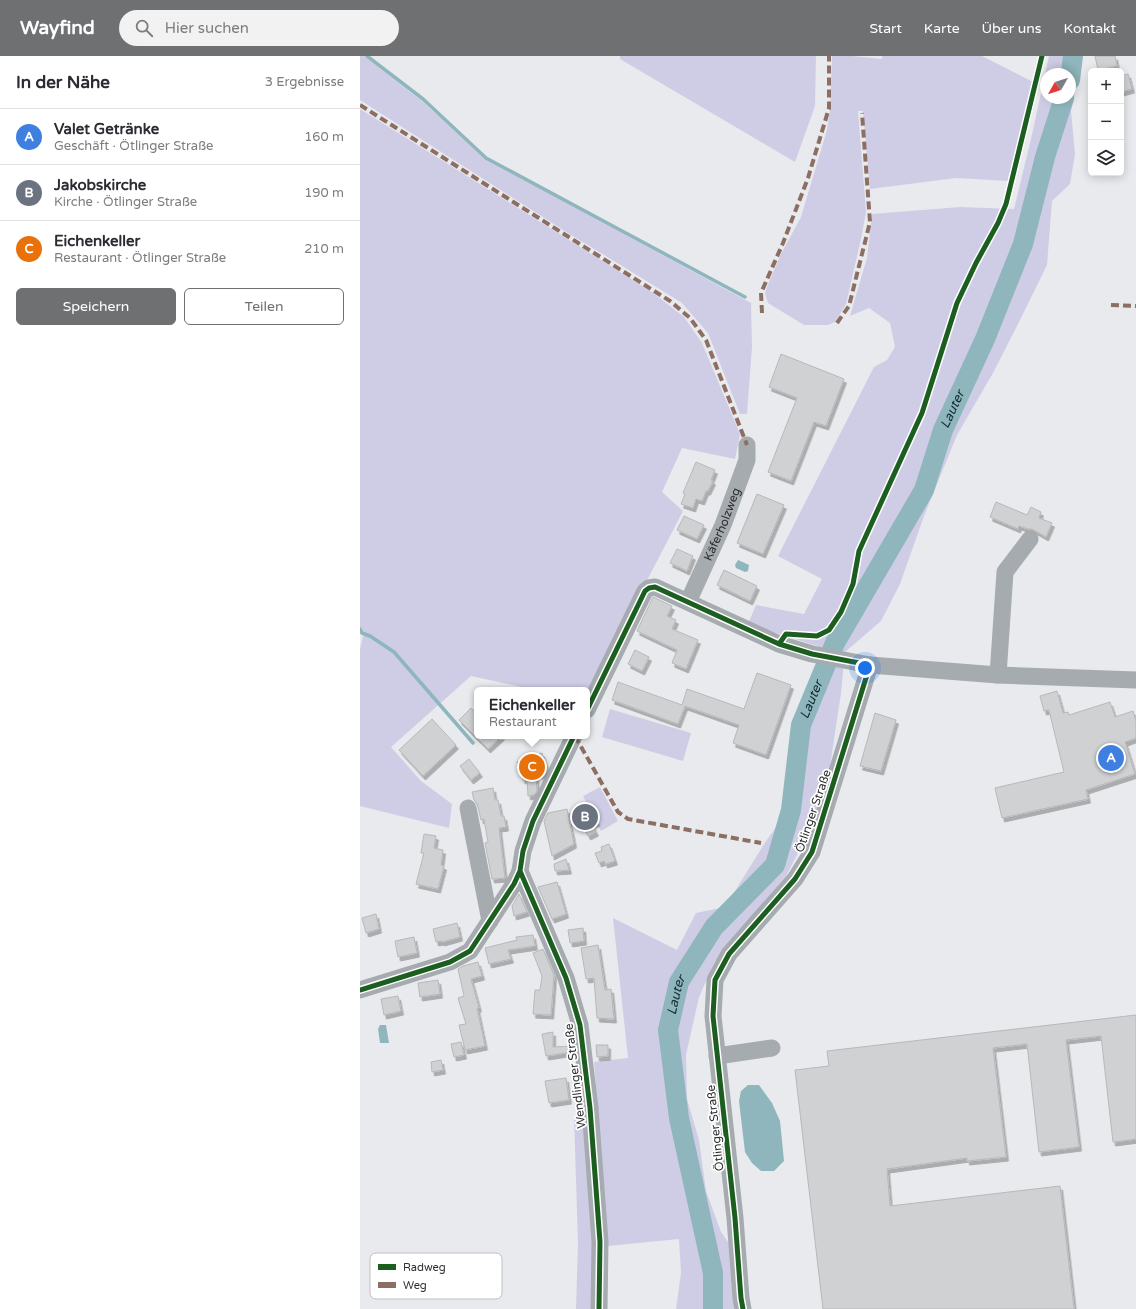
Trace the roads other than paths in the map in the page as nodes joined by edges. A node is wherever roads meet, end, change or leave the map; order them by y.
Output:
1 (747, 445) dead end
2 (1030, 539) dead end
3 (688, 602) junction
4 (870, 665) junction
5 (998, 675) junction
6 (1136, 680) edge
7 (590, 704) edge
8 (573, 739) edge
9 (468, 808) dead end
10 (520, 871) junction
11 (490, 921) junction
12 (360, 990) edge
13 (772, 1048) dead end
14 (717, 1056) junction
15 (599, 1309) edge
16 (743, 1309) edge

1 - 3 street, Käferholzweg
2 - 5 street
3 - 4 street
3 - 7 street
4 - 5 street
4 - 14 street, Ötlinger Straße
5 - 6 street
8 - 10 street
9 - 11 street
10 - 11 street
10 - 15 street, Wendlinger Straße
11 - 12 street
13 - 14 street
14 - 16 street, Ötlinger Straße

